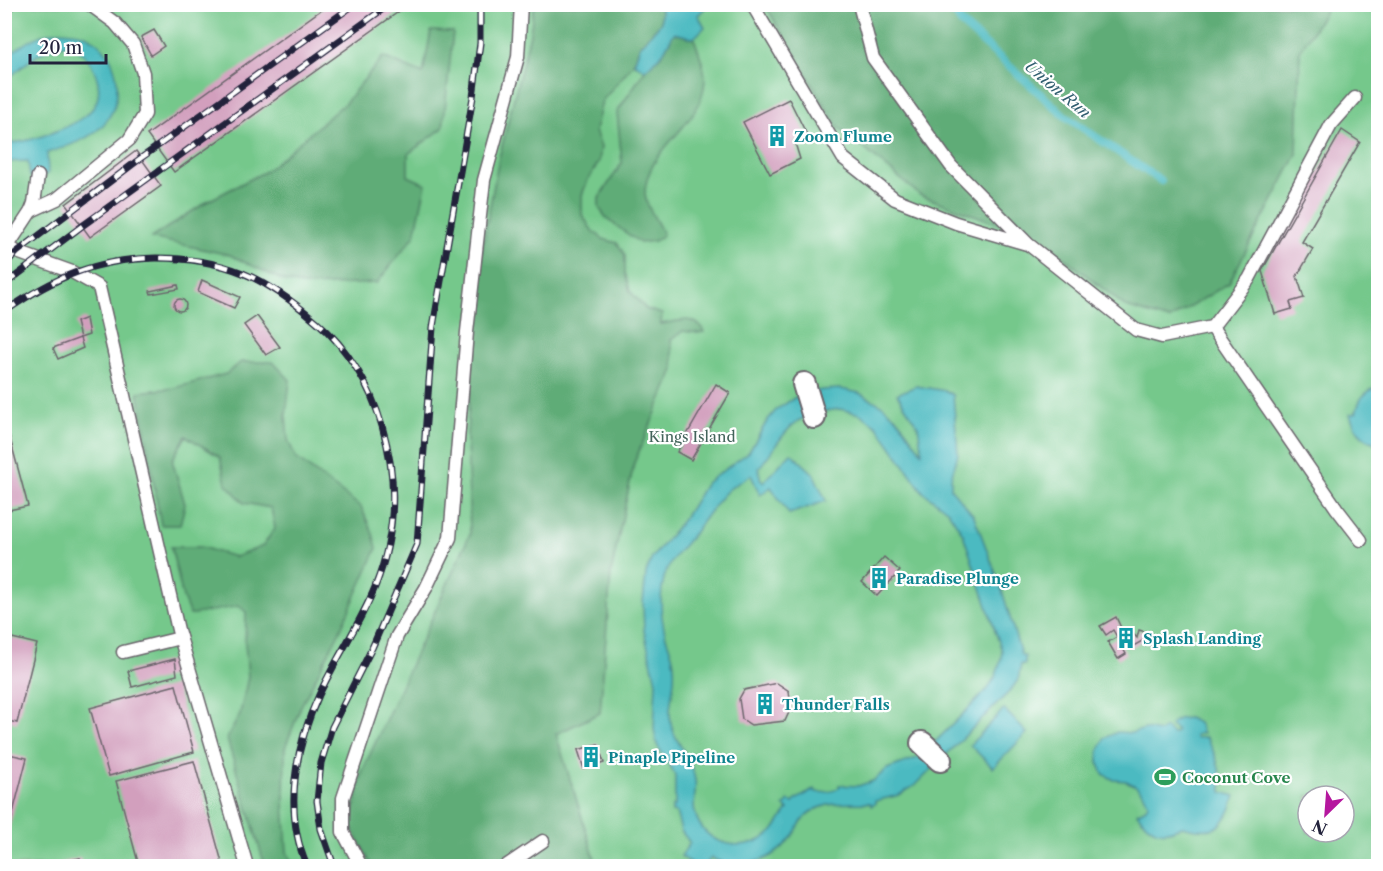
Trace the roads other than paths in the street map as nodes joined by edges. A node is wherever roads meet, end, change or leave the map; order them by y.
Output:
1 (89, 4) edge
2 (521, 4) edge
3 (752, 4) edge
4 (859, 4) edge
5 (1355, 98) dead end
6 (38, 176) dead end
7 (31, 211) junction
8 (1028, 244) junction
9 (6, 248) edge
10 (1212, 327) junction
11 (804, 384) dead end
12 (814, 417) dead end
13 (1361, 540) dead end
14 (180, 638) junction
15 (123, 652) dead end
16 (922, 743) dead end
17 (940, 760) dead end
18 (543, 841) dead end
19 (247, 867) edge
20 (361, 867) edge
21 (506, 867) edge

1 - 7 lane
2 - 20 lane
3 - 8 lane
4 - 8 lane
5 - 10 lane
6 - 7 lane
7 - 9 lane
8 - 10 lane
9 - 14 lane
10 - 13 lane
11 - 12 street
14 - 15 lane
14 - 19 lane
16 - 17 street
18 - 21 lane

